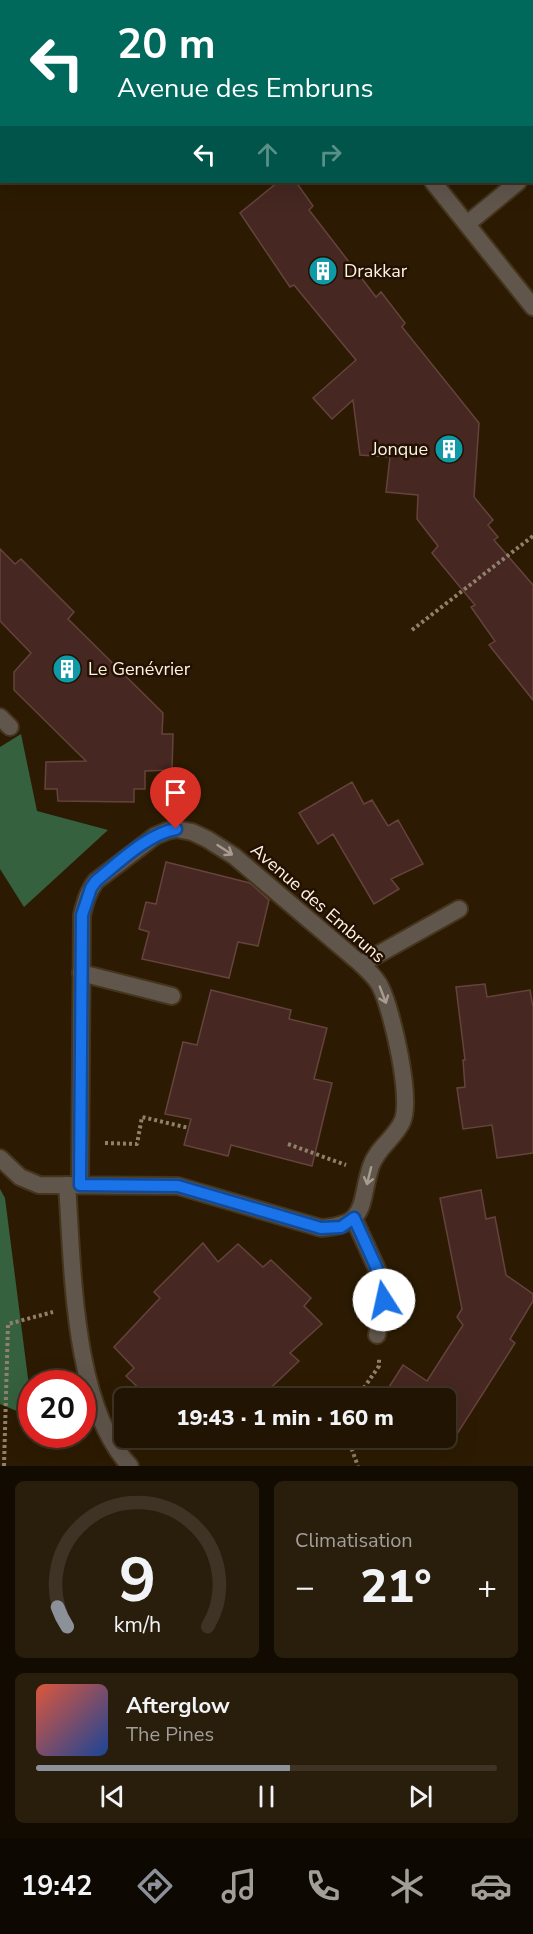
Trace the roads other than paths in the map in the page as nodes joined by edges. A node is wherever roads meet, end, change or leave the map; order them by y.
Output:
1 (434, 183) edge
2 (517, 183) edge
3 (467, 224) junction
4 (533, 307) edge
5 (459, 909) dead end
6 (361, 964) junction
7 (81, 973) junction
8 (172, 996) dead end
9 (0, 1158) edge
10 (74, 1185) junction
11 (354, 1218) junction
12 (377, 1335) road end
13 (130, 1466) edge

1 - 3 street
2 - 3 street
3 - 4 street
5 - 6 street
7 -> 6 street, Avenue des Embruns
6 -> 11 street, Avenue des Embruns
7 - 8 street
7 - 10 street, Avenue des Embruns
9 - 10 street
10 - 11 street
10 - 13 street, Avenue des Embruns
11 - 12 street

